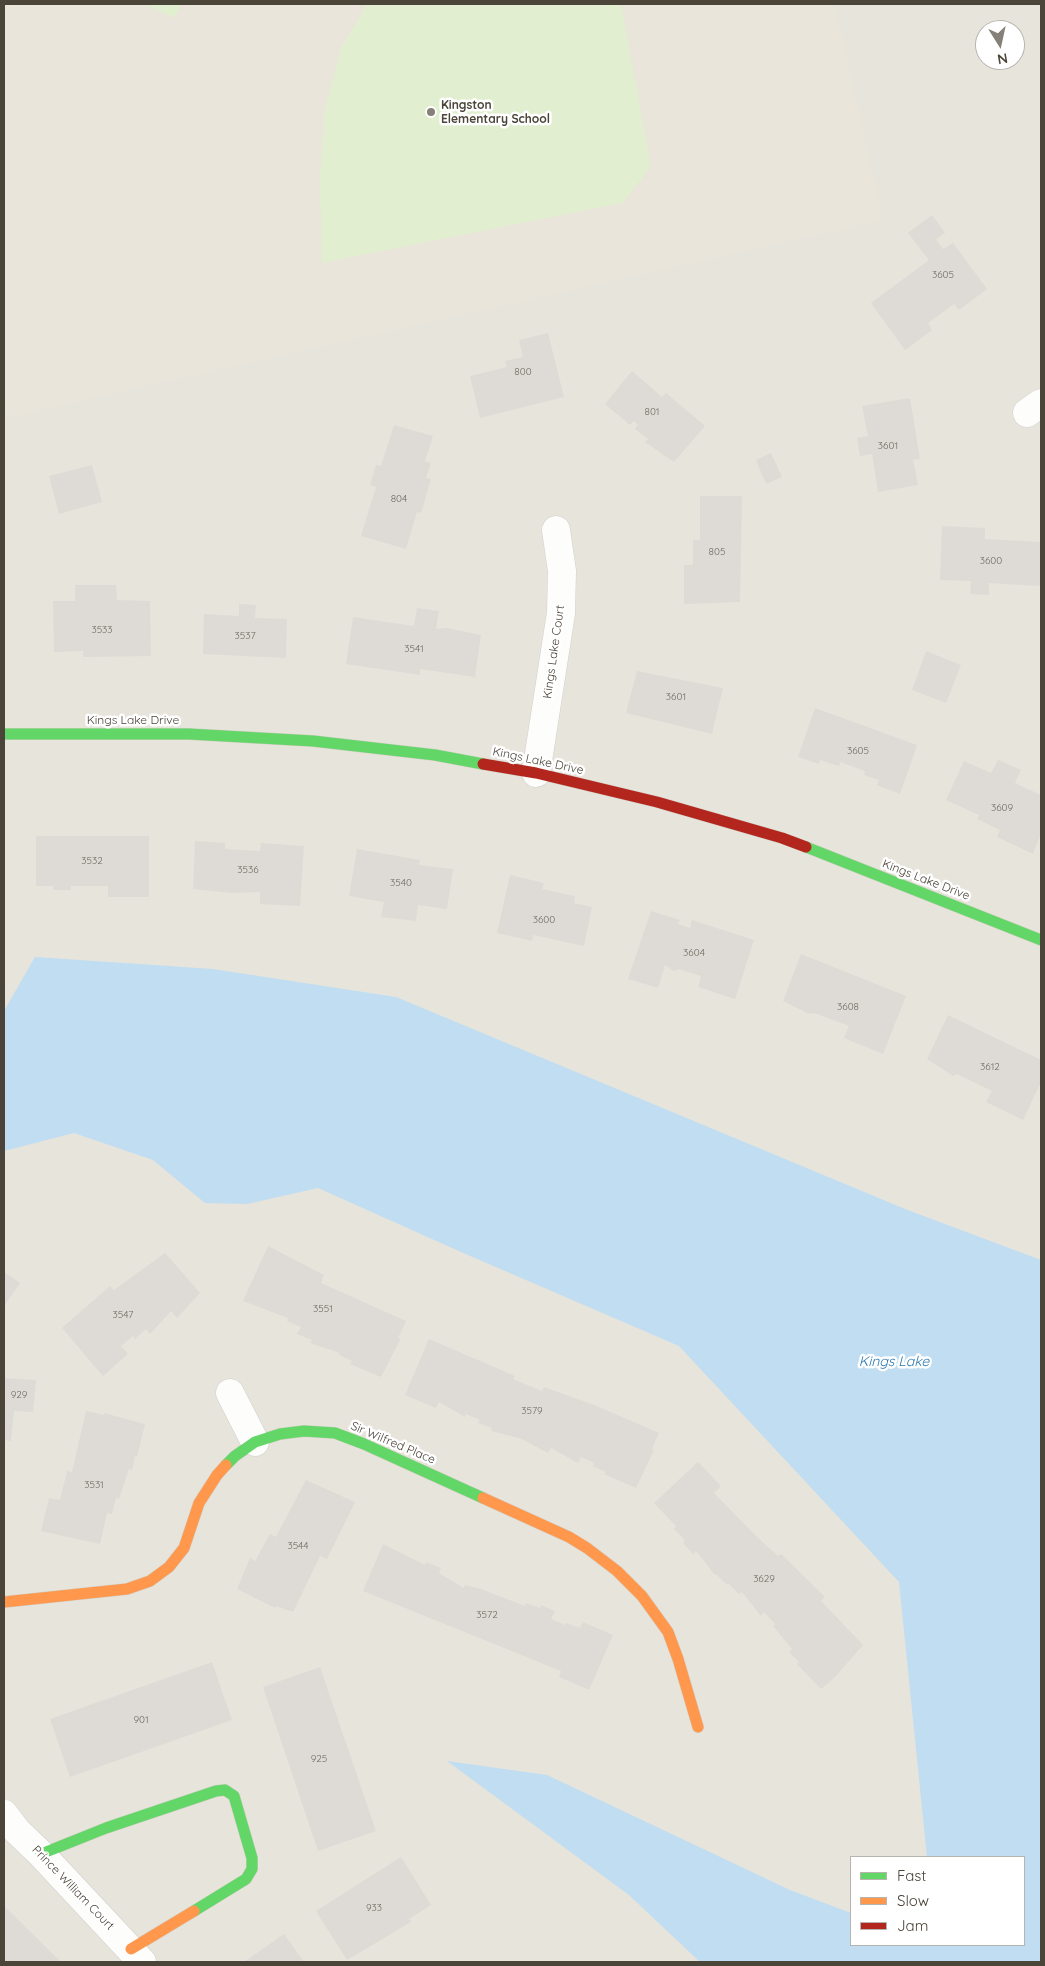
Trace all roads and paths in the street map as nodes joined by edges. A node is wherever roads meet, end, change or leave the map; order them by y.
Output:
1 (556, 530) dead end
2 (4, 734) edge
3 (536, 773) junction
4 (1041, 940) edge
5 (230, 1393) dead end
6 (255, 1442) junction
7 (4, 1602) edge
8 (698, 1727) dead end
9 (4, 1814) edge
10 (42, 1854) junction
11 (136, 1956) edge

1 - 3 street, Kings Lake Court
2 - 3 street, Kings Lake Drive
3 - 4 street, Kings Lake Drive
5 - 6 street
6 - 7 street, Sir Wilfred Place
6 - 8 street, Sir Wilfred Place
9 - 10 street, Prince William Court
10 - 11 street, Prince William Court
10 - 11 street

